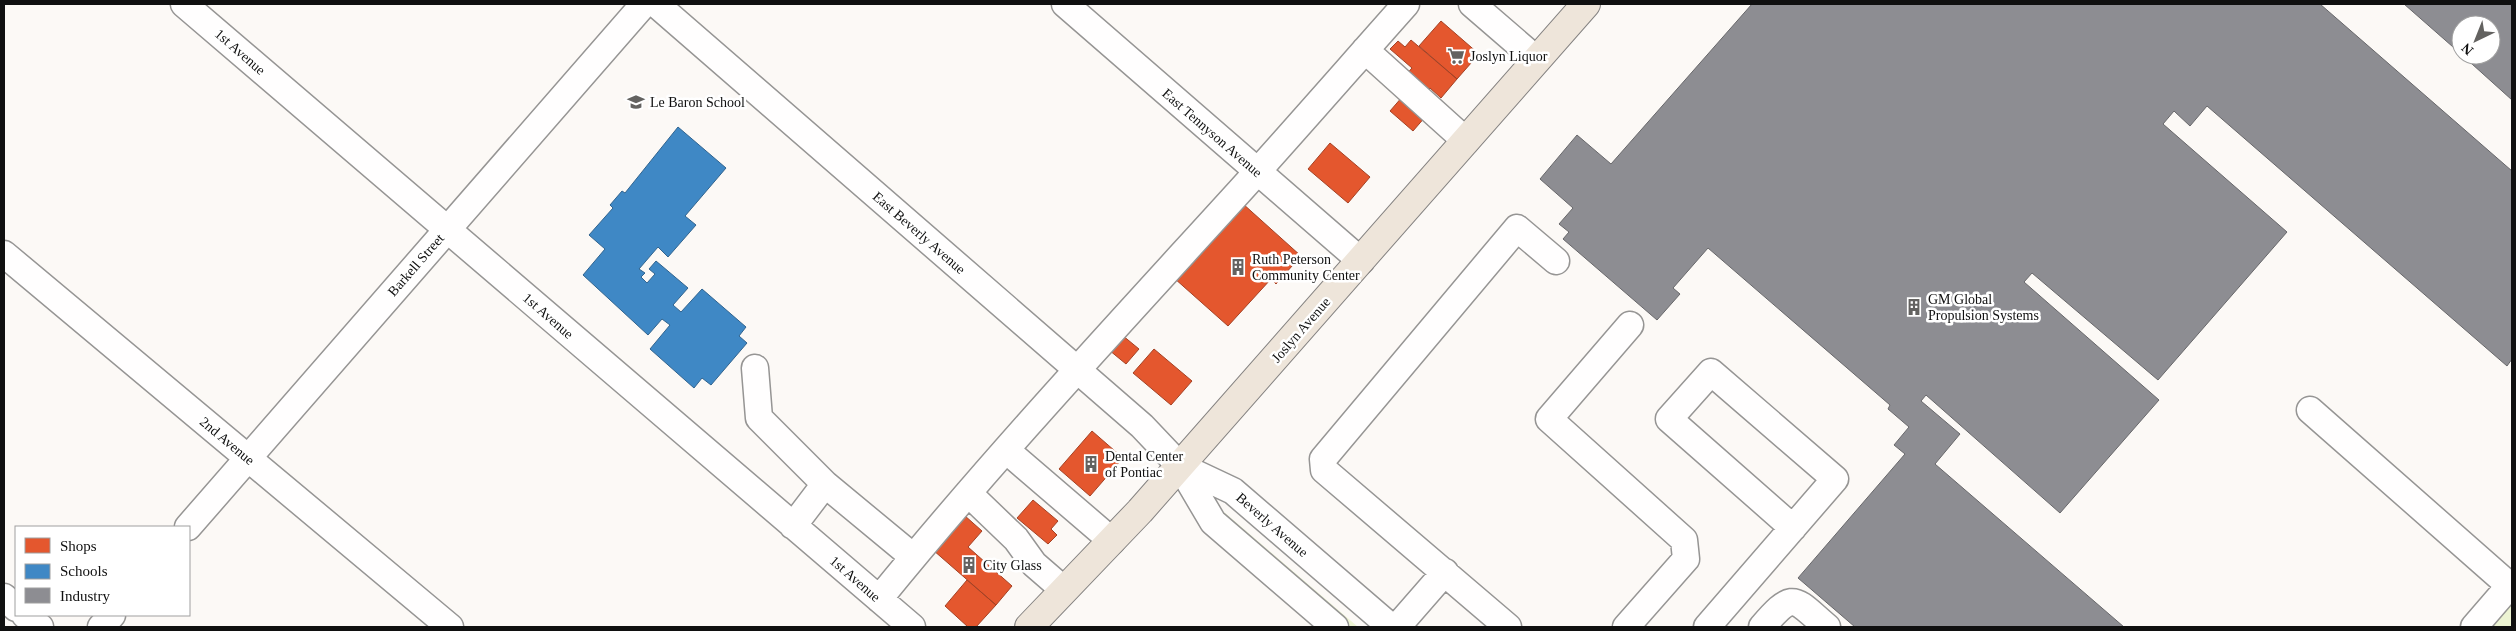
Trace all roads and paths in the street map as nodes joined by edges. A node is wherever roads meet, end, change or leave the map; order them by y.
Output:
1 (184, 4) edge
2 (644, 4) edge
3 (656, 4) edge
4 (1064, 4) edge
5 (1406, 4) edge
6 (1472, 4) edge
7 (1586, 4) edge
8 (1365, 50) junction
9 (1537, 60) junction
10 (1466, 141) junction
11 (1258, 172) junction
12 (448, 230) junction
13 (4, 254) edge
14 (1360, 261) junction
15 (1556, 261) dead end
16 (1630, 325) dead end
17 (755, 368) dead end
18 (1077, 370) junction
19 (2310, 410) dead end
20 (1006, 450) junction
21 (248, 458) junction
22 (1180, 466) junction
23 (826, 484) junction
24 (968, 493) junction
25 (189, 526) edge
26 (793, 526) junction
27 (1793, 528) junction
28 (1112, 540) junction
29 (906, 552) dead end
30 (1445, 572) junction
31 (2511, 584) edge
32 (1064, 590) junction
33 (4, 597) edge
34 (879, 600) junction
35 (15, 607) edge
36 (26, 616) edge
37 (111, 616) edge
38 (40, 627) edge
39 (101, 627) edge
40 (450, 627) edge
41 (912, 627) edge
42 (1029, 627) edge
43 (1334, 627) edge
44 (1391, 627) edge
45 (1397, 627) edge
46 (1508, 627) edge
47 (1626, 627) edge
48 (1707, 627) edge
49 (1762, 627) edge
50 (1827, 627) edge
51 (2474, 627) edge

1 - 12 street, 1st Avenue
2 - 12 street, Barkell Street
3 - 18 street, East Beverly Avenue
4 - 11 street, East Tennyson Avenue
5 - 8 street
6 - 9 street
7 - 9 main road, Joslyn Avenue
8 - 10 street
8 - 11 street
9 - 10 main road, Joslyn Avenue
10 - 14 main road, Joslyn Avenue
11 - 14 street, East Tennyson Avenue
11 - 18 street
12 - 21 street, Barkell Street
12 - 26 street, 1st Avenue
13 - 21 street, 2nd Avenue
14 - 22 main road, Joslyn Avenue
15 - 30 street
16 - 47 street
17 - 23 street
18 - 20 street
18 - 22 street, East Beverly Avenue
19 - 31 street
20 - 24 street
20 - 28 street
21 - 25 street, Barkell Street
21 - 40 street, 2nd Avenue
22 - 28 main road, Joslyn Avenue
22 - 43 street
22 - 44 street, Beverly Avenue
23 - 26 street
23 - 29 street
24 - 32 street
24 - 34 street
26 - 34 street, 1st Avenue
27 - 27 street
27 - 48 street
28 - 32 main road, Joslyn Avenue
30 - 45 street
30 - 46 street
31 - 51 street
32 - 42 main road, Joslyn Avenue
33 - 35 street
34 - 41 street, 1st Avenue
36 - 38 street
37 - 39 street
49 - 50 street

